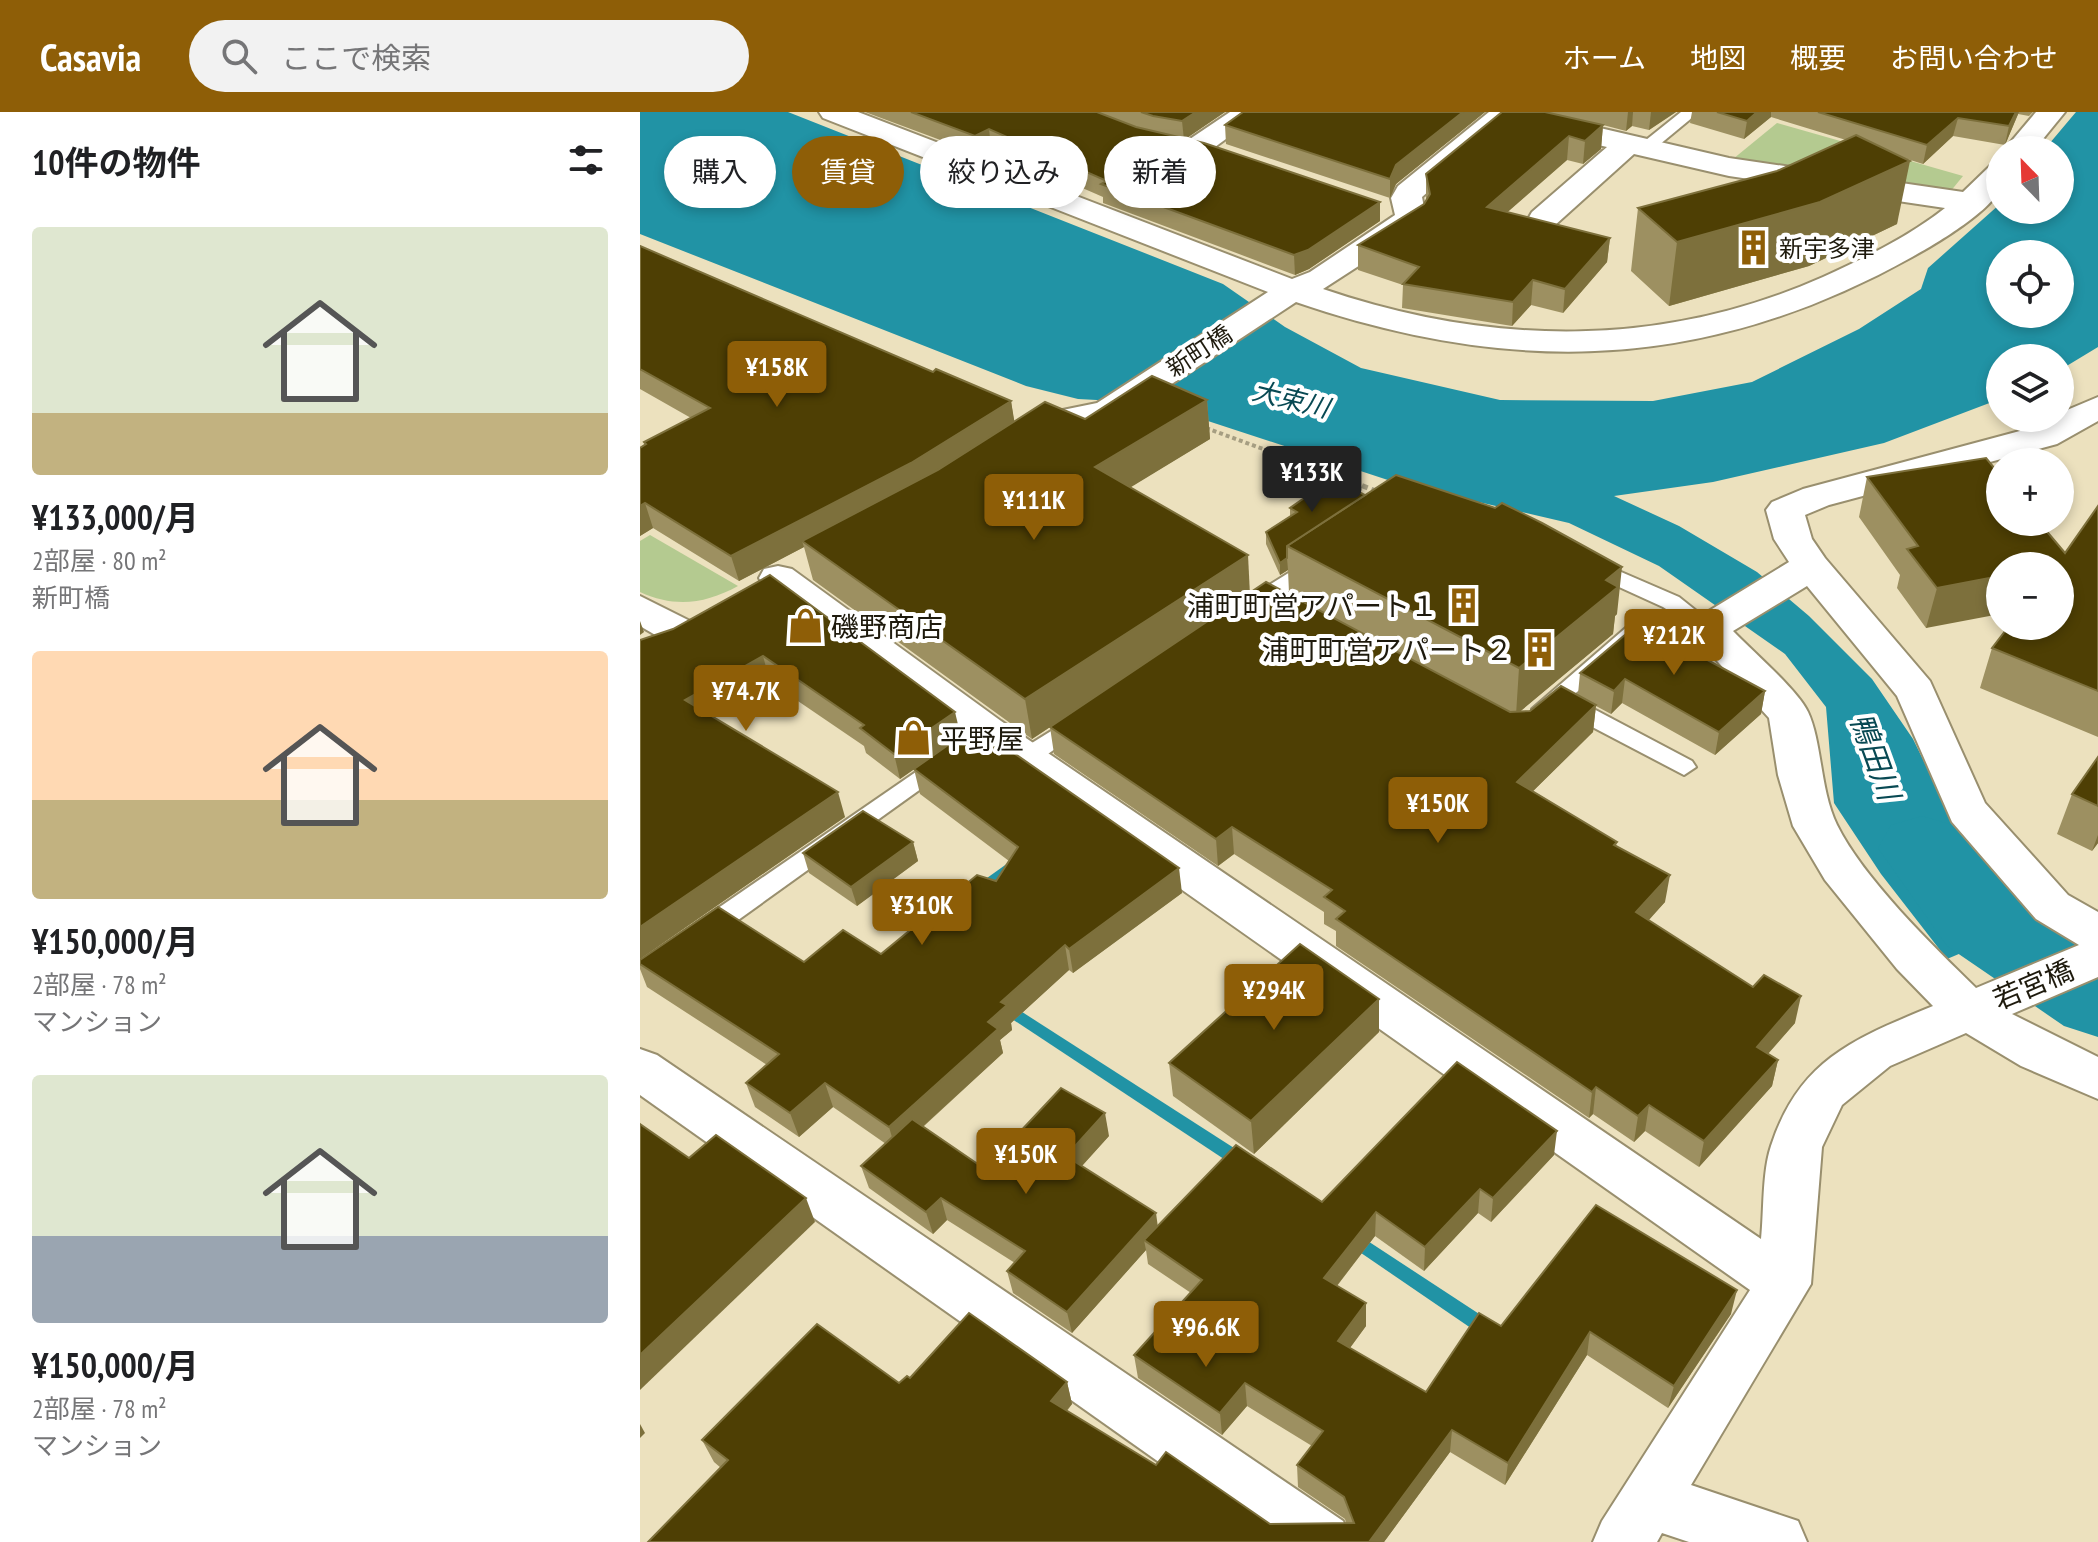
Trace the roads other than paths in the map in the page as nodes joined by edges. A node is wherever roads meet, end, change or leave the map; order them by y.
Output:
1 (833, 112) edge
2 (1249, 112) edge
3 (1691, 112) edge
4 (2051, 112) edge
5 (1505, 113) edge
6 (2031, 136) edge
7 (1637, 146) junction
8 (1237, 160) edge
9 (1986, 189) edge
10 (1974, 203) junction
11 (1371, 205) edge
12 (1411, 218) junction
13 (1543, 219) edge
14 (1291, 291) junction
15 (2098, 407) edge
16 (997, 456) edge
17 (1329, 553) edge
18 (1571, 559) edge
19 (1811, 566) junction
20 (778, 579) edge
21 (1266, 596) junction
22 (640, 609) edge
23 (1294, 611) edge
24 (1229, 621) edge
25 (1644, 624) edge
26 (1708, 629) junction
27 (640, 654) edge
28 (1556, 698) junction
29 (1090, 715) edge
30 (1527, 722) edge
31 (986, 731) junction
32 (1027, 757) junction
33 (1684, 767) dead end
34 (2098, 934) edge
35 (678, 949) edge
36 (2098, 957) edge
37 (1969, 1012) junction
38 (640, 1069) edge
39 (2098, 1079) edge
40 (1784, 1284) junction
41 (1637, 1522) edge
42 (1322, 1542) edge
43 (1777, 1542) edge

1 - 14 street
2 - 8 street
3 - 7 lane
4 - 6 street
5 - 7 street
5 - 12 street
7 - 10 street
7 - 13 street
9 - 10 street
10 - 14 street
11 - 12 street
12 - 14 street, 新町橋
14 - 16 street, 新町橋
15 - 19 street
17 - 21 lane
18 - 26 lane
19 - 26 street
19 - 34 street
20 - 31 street
21 - 23 lane
21 - 24 lane
22 - 27 street
25 - 28 lane
26 - 37 street
28 - 30 lane
28 - 33 lane
29 - 32 lane
31 - 32 street
31 - 35 lane
32 - 40 street
36 - 37 street, 若宮橋
37 - 39 street
37 - 40 street, 若宮橋
38 - 42 street
40 - 41 street
41 - 43 street

